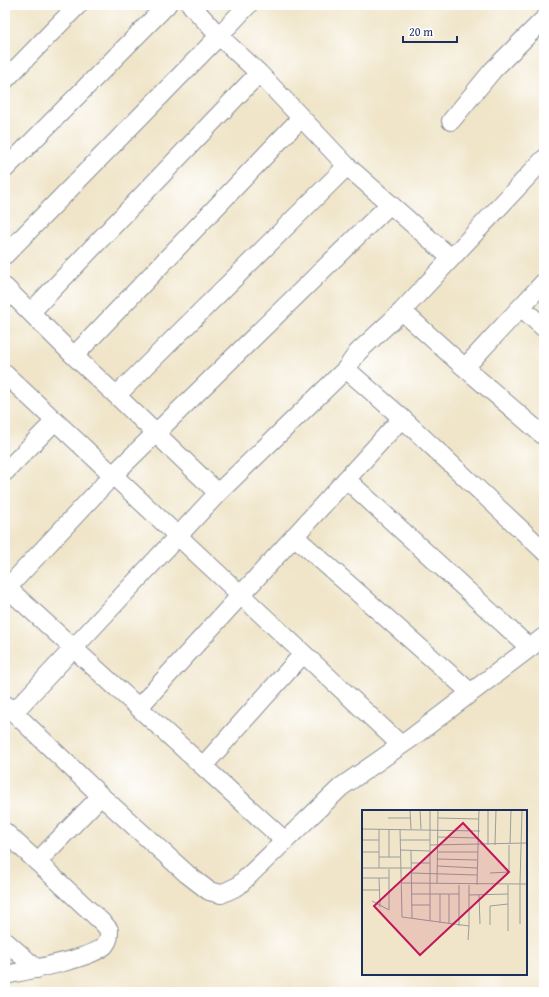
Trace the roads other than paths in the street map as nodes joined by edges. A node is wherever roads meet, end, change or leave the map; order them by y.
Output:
1 (78, 5) edge
2 (167, 5) edge
3 (191, 5) edge
4 (248, 5) edge
5 (544, 19) edge
6 (220, 36) junction
7 (260, 73) junction
8 (5, 80) edge
9 (301, 118) junction
10 (451, 121) dead end
11 (544, 159) edge
12 (347, 166) junction
13 (5, 170) edge
14 (389, 205) junction
15 (5, 255) edge
16 (451, 258) junction
17 (544, 282) edge
18 (5, 287) edge
19 (521, 307) junction
20 (402, 311) junction
21 (31, 312) junction
22 (544, 328) edge
23 (74, 356) junction
24 (464, 367) junction
25 (346, 368) junction
26 (5, 374) edge
27 (117, 395) junction
28 (402, 418) junction
29 (55, 421) junction
30 (156, 433) junction
31 (544, 436) edge
32 (5, 472) edge
33 (112, 475) junction
34 (346, 479) junction
35 (218, 493) junction
36 (178, 536) junction
37 (294, 536) junction
38 (544, 551) edge
39 (6, 587) edge
40 (241, 595) junction
41 (537, 642) edge
42 (74, 648) junction
43 (303, 654) junction
44 (470, 692) junction
45 (139, 707) junction
46 (9, 708) edge
47 (401, 745) junction
48 (203, 766) junction
49 (101, 796) junction
50 (5, 832) edge
51 (285, 841) junction
52 (37, 862) junction
53 (5, 941) edge
54 (37, 969) junction
55 (5, 975) edge

1 - 8 street
2 - 13 street
3 - 6 street
4 - 6 street
5 - 10 street
6 - 7 street
6 - 15 street
7 - 9 street
7 - 21 street
9 - 12 street
9 - 23 street
11 - 16 street
12 - 14 street
12 - 27 street
14 - 16 street
14 - 30 street
16 - 20 street
17 - 19 street
18 - 21 street
19 - 22 street
19 - 24 street
20 - 24 street
20 - 25 street
21 - 23 street
23 - 27 street
24 - 31 street
25 - 28 street
25 - 35 street
26 - 29 street
27 - 30 street
28 - 34 street
28 - 38 street
29 - 32 street
29 - 33 street
30 - 33 street
30 - 35 street
33 - 36 street
33 - 39 street
34 - 37 street
34 - 41 street
35 - 36 street
36 - 40 street
36 - 42 street
37 - 40 street
37 - 44 street
39 - 42 street
40 - 43 street
40 - 45 street
41 - 44 street
42 - 45 street
42 - 46 street
43 - 47 street
43 - 48 street
44 - 47 street
45 - 48 street
46 - 49 street
47 - 51 street
48 - 51 street
49 - 51 street
49 - 52 street
50 - 52 street
52 - 54 street
53 - 54 street
54 - 55 street

